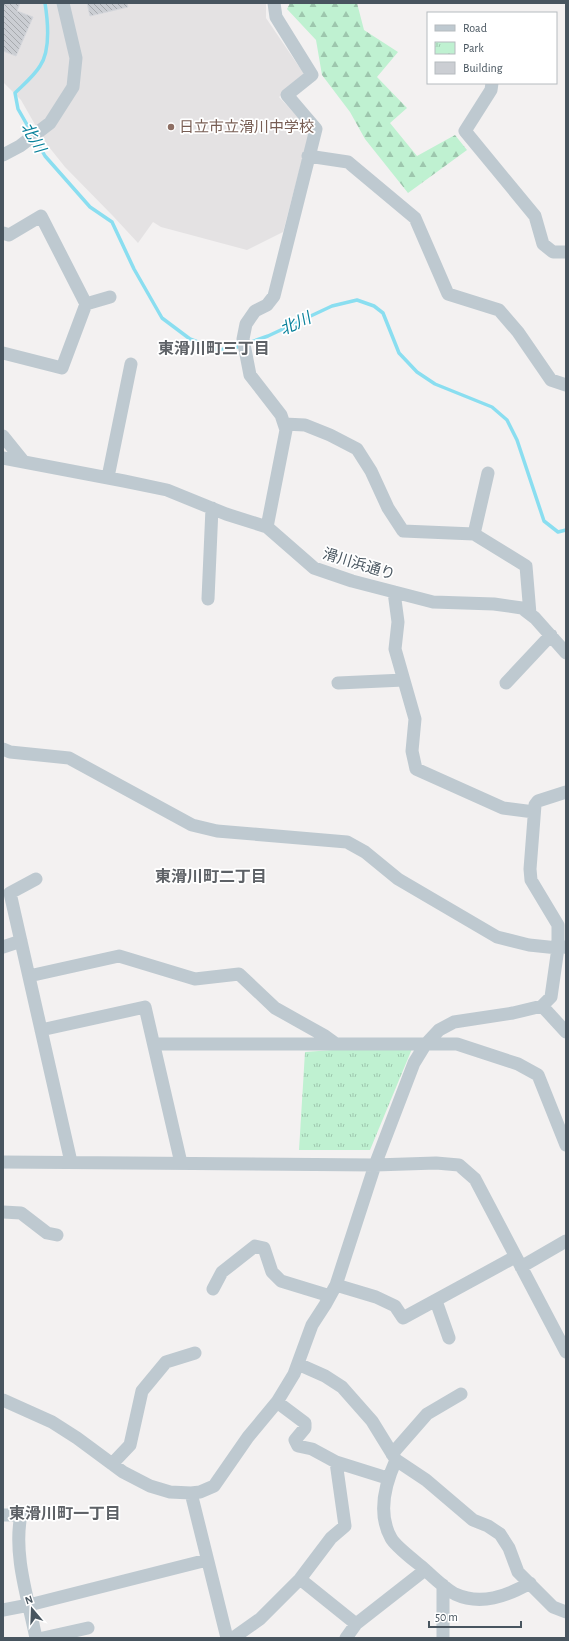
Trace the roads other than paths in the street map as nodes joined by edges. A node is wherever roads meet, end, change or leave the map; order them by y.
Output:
1 (63, 3) edge
2 (274, 3) edge
3 (492, 84) edge
4 (3, 155) edge
5 (308, 156) junction
6 (3, 233) edge
7 (566, 252) edge
8 (110, 297) dead end
9 (86, 304) junction
10 (3, 353) edge
11 (130, 364) dead end
12 (566, 385) edge
13 (284, 424) junction
14 (3, 436) edge
15 (3, 458) edge
16 (24, 462) junction
17 (488, 473) dead end
18 (108, 478) junction
19 (212, 508) junction
20 (267, 527) junction
21 (474, 534) junction
22 (394, 592) junction
23 (208, 598) dead end
24 (530, 614) junction
25 (551, 635) junction
26 (566, 653) edge
27 (404, 680) junction
28 (506, 682) dead end
29 (338, 683) dead end
30 (3, 749) edge
31 (566, 792) edge
32 (534, 812) junction
33 (36, 879) dead end
34 (21, 941) junction
35 (3, 947) edge
36 (562, 947) edge
37 (29, 976) junction
38 (542, 1006) junction
39 (41, 1030) junction
40 (566, 1032) edge
41 (154, 1044) junction
42 (336, 1044) junction
43 (424, 1045) junction
44 (566, 1146) edge
45 (3, 1162) edge
46 (71, 1162) junction
47 (181, 1163) junction
48 (375, 1165) junction
49 (3, 1212) edge
50 (57, 1235) dead end
51 (566, 1241) edge
52 (518, 1262) junction
53 (213, 1289) dead end
54 (333, 1290) junction
55 (436, 1301) junction
56 (449, 1338) dead end
57 (566, 1352) edge
58 (195, 1353) dead end
59 (298, 1364) junction
60 (460, 1394) dead end
61 (3, 1400) edge
62 (277, 1402) junction
63 (394, 1457) junction
64 (336, 1462) junction
65 (112, 1464) junction
66 (387, 1478) junction
67 (191, 1493) junction
68 (3, 1514) edge
69 (207, 1560) junction
70 (425, 1570) junction
71 (300, 1579) junction
72 (530, 1583) junction
73 (443, 1585) junction
74 (29, 1605) junction
75 (3, 1610) edge
76 (566, 1612) edge
77 (356, 1624) junction
78 (88, 1628) dead end
79 (36, 1638) edge
80 (43, 1638) edge
81 (227, 1638) edge
82 (233, 1638) edge
83 (346, 1638) edge
84 (443, 1638) edge

1 - 4 street
2 - 5 street
3 - 7 street
5 - 12 street
5 - 13 street
6 - 9 street
8 - 9 street
9 - 10 street
11 - 18 street
13 - 20 street
13 - 21 street
14 - 16 street
15 - 16 street, 滑川浜通り
16 - 18 street, 滑川浜通り
17 - 21 street
18 - 19 street, 滑川浜通り
19 - 20 street, 滑川浜通り
19 - 23 street
20 - 22 street, 滑川浜通り
21 - 24 street
22 - 24 street, 滑川浜通り
22 - 27 street
24 - 25 street, 滑川浜通り
25 - 26 street, 滑川浜通り
25 - 28 street
27 - 29 street
27 - 32 street
30 - 36 street
31 - 32 street
32 - 36 street
33 - 34 street
34 - 35 street
34 - 37 street
36 - 38 street
37 - 39 street
37 - 42 street
38 - 40 street
38 - 43 street
39 - 41 street
39 - 46 street
41 - 42 street
41 - 47 street
42 - 43 street
43 - 44 street
43 - 48 street
45 - 46 street
46 - 47 street
47 - 48 street
48 - 52 street
48 - 54 street
49 - 50 street
51 - 52 street
52 - 55 street
52 - 57 street
53 - 54 street
54 - 55 street
54 - 59 street
55 - 56 street
58 - 65 street
59 - 62 street
59 - 63 street
60 - 63 street
61 - 65 street
62 - 64 street
62 - 67 street
63 - 66 street
63 - 72 street
64 - 66 street
64 - 71 street
65 - 67 street
66 - 70 street
67 - 69 street
68 - 74 street
69 - 74 street
69 - 81 street
70 - 73 street
70 - 77 street
71 - 77 street
71 - 82 street
72 - 73 street
72 - 76 street
73 - 84 street
74 - 75 street
74 - 79 street
77 - 83 street
78 - 80 street

